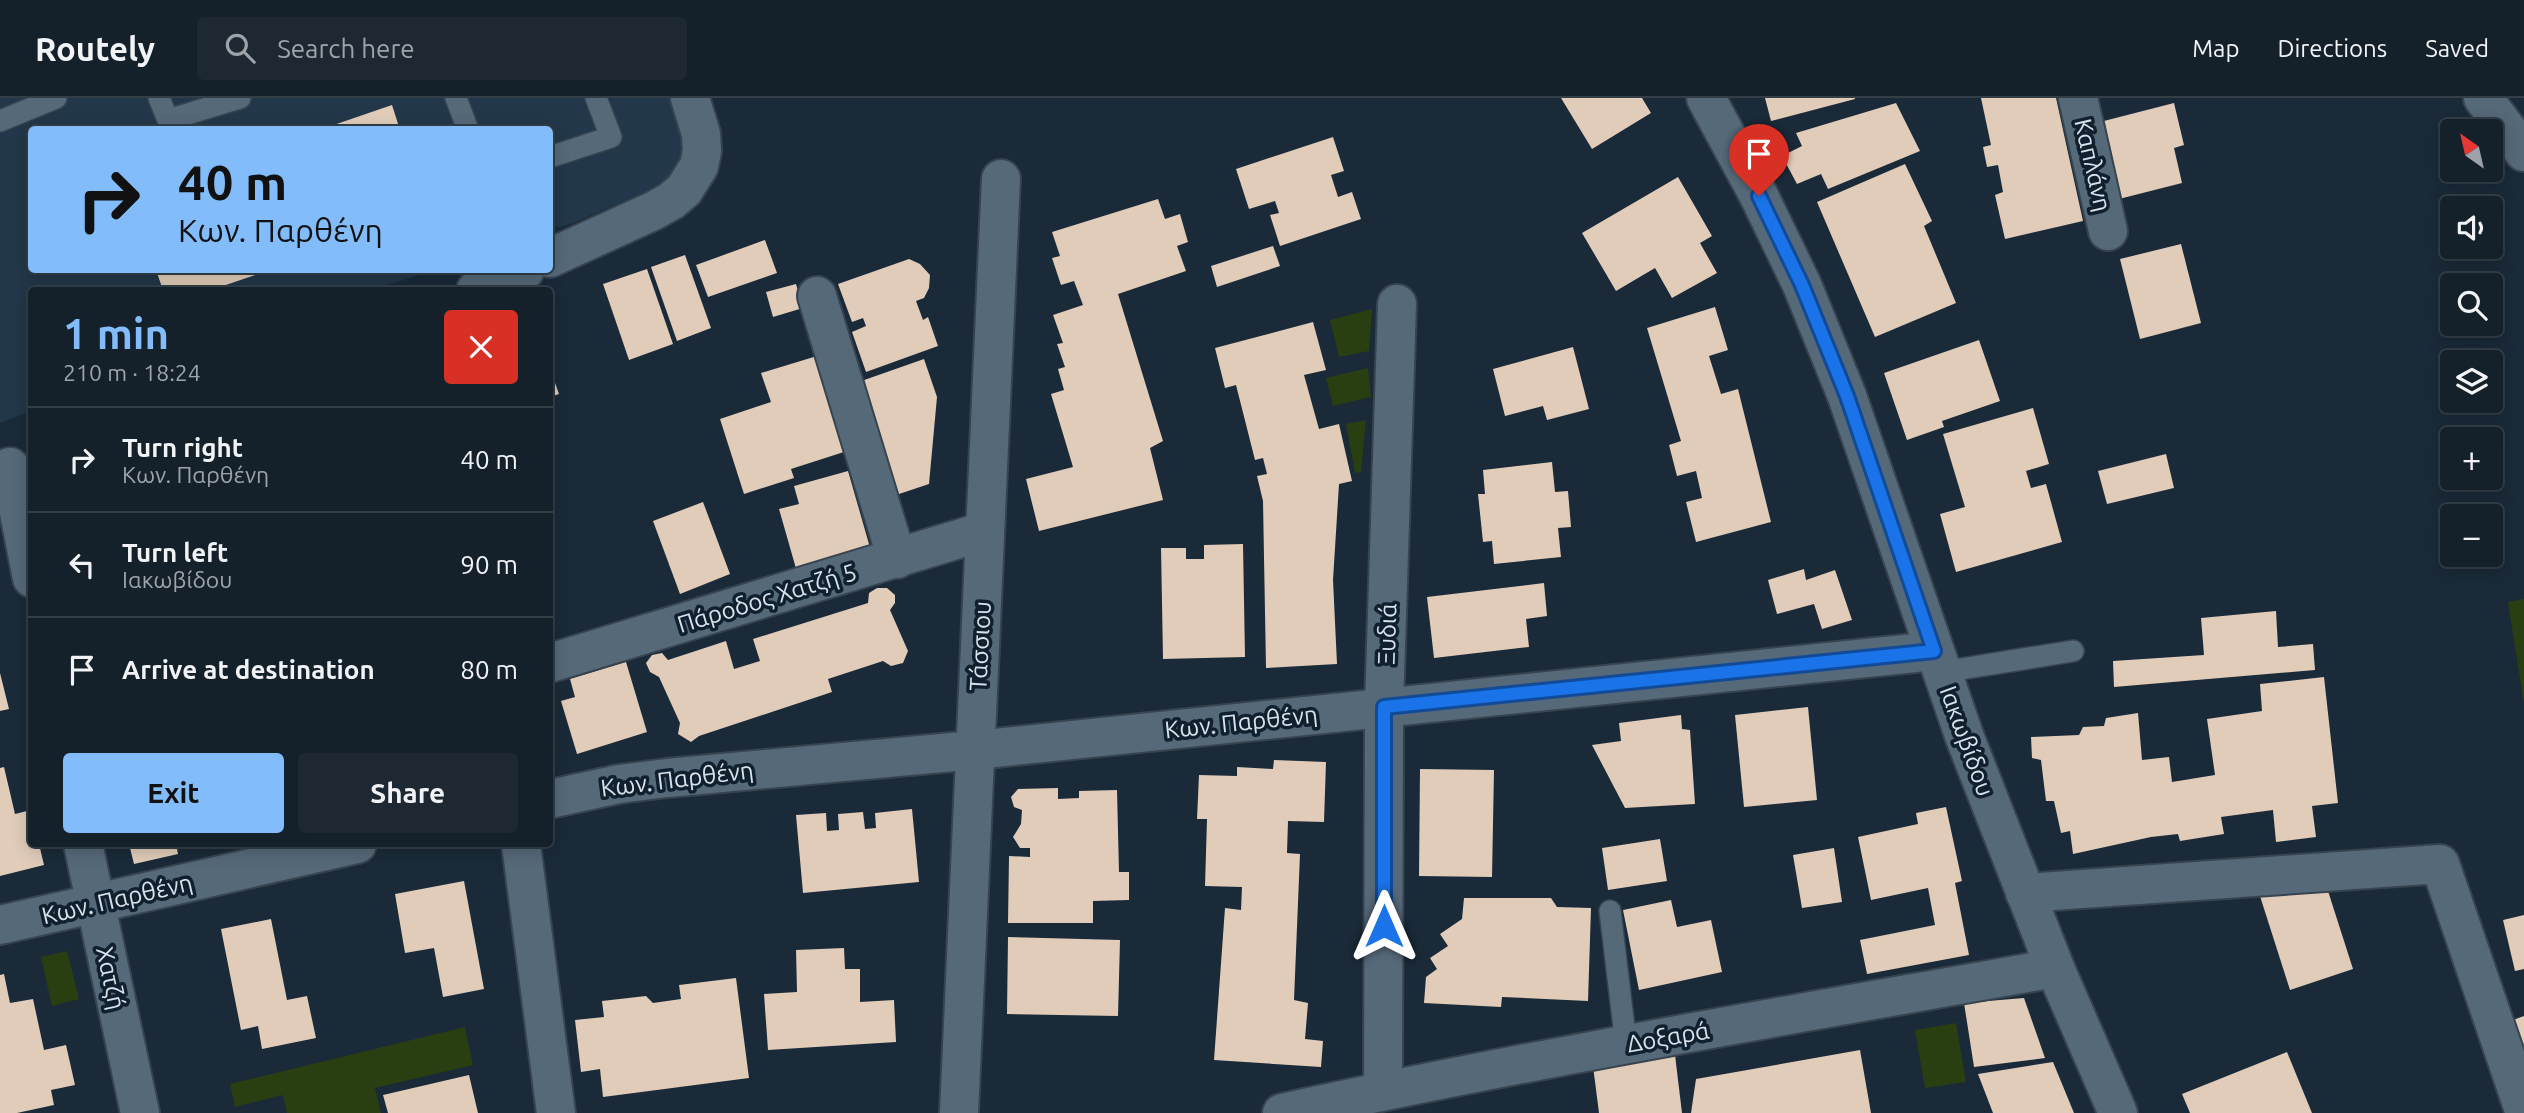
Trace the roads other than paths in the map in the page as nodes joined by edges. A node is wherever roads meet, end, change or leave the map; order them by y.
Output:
1 (57, 98) edge
2 (159, 98) edge
3 (240, 98) edge
4 (456, 98) edge
5 (597, 98) edge
6 (690, 98) edge
7 (1706, 98) edge
8 (2078, 98) edge
9 (2483, 98) edge
10 (0, 121) edge
11 (466, 126) edge
12 (2524, 152) edge
13 (553, 156) edge
14 (1001, 179) dead end
15 (2108, 231) dead end
16 (553, 256) edge
17 (514, 273) edge
18 (483, 287) edge
19 (817, 296) dead end
20 (1397, 304) dead end
21 (14, 466) edge
22 (985, 531) junction
23 (28, 553) edge
24 (897, 559) junction
25 (2073, 651) dead end
26 (553, 662) edge
27 (1938, 662) junction
28 (1384, 707) junction
29 (975, 750) junction
30 (553, 798) edge
31 (84, 847) edge
32 (344, 847) edge
33 (521, 847) edge
34 (2025, 893) junction
35 (95, 904) junction
36 (1610, 911) dead end
37 (0, 925) edge
38 (2055, 968) junction
39 (1626, 1044) junction
40 (1383, 1091) junction
41 (2524, 1110) edge
42 (140, 1113) edge
43 (556, 1113) edge
44 (959, 1113) edge
45 (1282, 1113) edge
46 (2118, 1113) edge

1 - 10 lane
2 - 3 lane
4 - 11 lane
5 - 13 lane
6 - 16 street
7 - 27 street, Ιακωβίδου
8 - 15 street, Καπλάνη
9 - 12 street
14 - 22 street, Τάσσιου
17 - 18 street
19 - 24 street
20 - 28 street, Ξυδιά
21 - 23 street
22 - 24 street, Πάροδος Χατζή 5
22 - 29 street, Τάσσιου
24 - 26 street, Πάροδος Χατζή 5
25 - 27 lane
27 - 28 street, Κων. Παρθένη
27 - 34 street, Ιακωβίδου
28 - 29 street, Κων. Παρθένη
28 - 40 street, Ξυδιά
29 - 30 street, Κων. Παρθένη
29 - 44 street, Τάσσιου
31 - 35 street, Χατζή
32 - 35 street, Κων. Παρθένη
33 - 43 street
34 - 38 street, Ιακωβίδου
34 - 41 street
35 - 37 street, Κων. Παρθένη
35 - 42 street, Χατζή
36 - 39 lane
38 - 39 street, Δοξαρά
38 - 46 street, Ιακωβίδου
39 - 40 street, Δοξαρά
40 - 45 street, Δοξαρά

